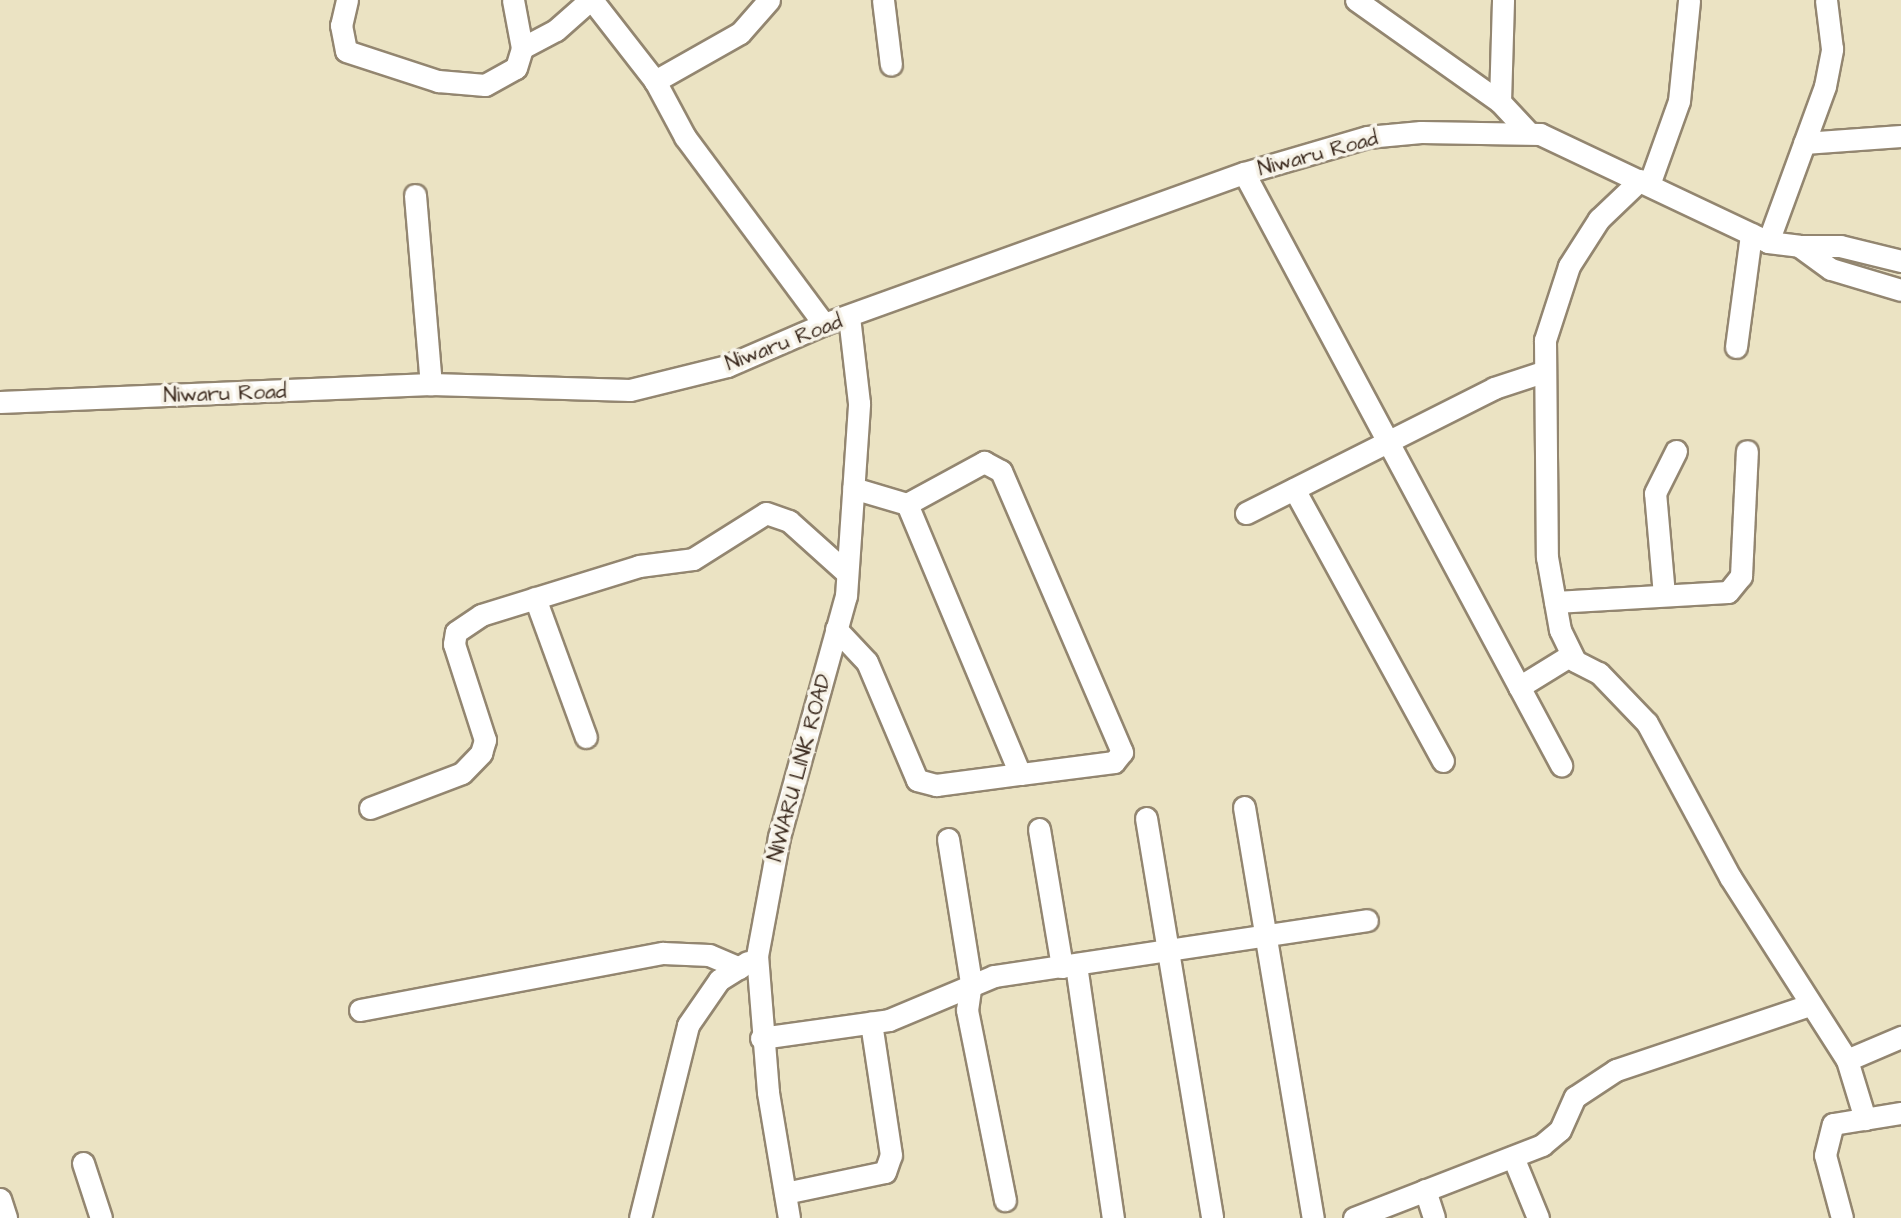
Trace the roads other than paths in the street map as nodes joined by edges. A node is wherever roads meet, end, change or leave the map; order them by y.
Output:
1 (347, 0) edge
2 (513, 0) edge
3 (591, 0) edge
4 (769, 0) edge
5 (1356, 0) edge
6 (1503, 0) edge
7 (1689, 0) edge
8 (1826, 0) edge
9 (890, 1) edge
10 (522, 48) junction
11 (891, 65) dead end
12 (655, 81) junction
13 (1500, 102) junction
14 (1533, 132) junction
15 (1901, 136) edge
16 (1804, 143) junction
17 (1244, 173) junction
18 (1645, 181) junction
19 (415, 195) dead end
20 (1759, 238) junction
21 (1799, 246) junction
22 (1901, 261) edge
23 (1901, 290) edge
24 (849, 317) junction
25 (824, 324) junction
26 (1736, 347) dead end
27 (1540, 373) junction
28 (431, 384) junction
29 (0, 402) edge
30 (1387, 442) junction
31 (1676, 451) dead end
32 (1747, 451) dead end
33 (853, 488) junction
34 (1294, 489) junction
35 (906, 503) junction
36 (1246, 513) dead end
37 (847, 573) junction
38 (1664, 595) junction
39 (535, 598) junction
40 (1555, 602) junction
41 (836, 629) junction
42 (1571, 655) junction
43 (1519, 687) junction
44 (586, 737) dead end
45 (1443, 761) dead end
46 (1561, 765) dead end
47 (1020, 774) junction
48 (1244, 807) dead end
49 (370, 808) dead end
50 (1146, 818) dead end
51 (1039, 829) dead end
52 (948, 839) dead end
53 (1367, 920) dead end
54 (1262, 936) junction
55 (1170, 949) junction
56 (757, 956) junction
57 (1069, 966) junction
58 (738, 968) junction
59 (971, 982) junction
60 (1809, 1004) junction
61 (360, 1010) dead end
62 (871, 1023) junction
63 (1901, 1037) edge
64 (761, 1038) junction
65 (1847, 1060) junction
66 (1901, 1113) edge
67 (1865, 1119) junction
68 (1513, 1157) junction
69 (83, 1163) dead end
70 (1425, 1190) junction
71 (785, 1193) junction
72 (0, 1199) edge
73 (1005, 1200) dead end
74 (6, 1218) edge
75 (101, 1218) edge
76 (640, 1218) edge
77 (789, 1218) edge
78 (1113, 1218) edge
79 (1212, 1218) edge
80 (1313, 1218) edge
81 (1354, 1218) edge
82 (1434, 1218) edge
83 (1538, 1218) edge
84 (1842, 1218) edge

1 - 10 street
2 - 10 street
3 - 10 street
3 - 12 street
4 - 12 street
5 - 13 street
6 - 13 street
7 - 18 street
8 - 16 street
9 - 11 street
12 - 25 street
13 - 14 street
14 - 17 street, Niwaru Road
14 - 18 street
15 - 16 street
16 - 20 street
17 - 24 street, Niwaru Road
17 - 30 street
18 - 20 street
18 - 27 street
19 - 28 street
20 - 21 street
20 - 26 street
21 - 22 street
21 - 23 street
24 - 25 street, Niwaru Road
24 - 33 street, NIWARU LINK ROAD
25 - 28 street, Niwaru Road
27 - 30 street
27 - 40 street
28 - 29 street, Niwaru Road
30 - 34 street
30 - 43 street
31 - 38 street
32 - 38 street
33 - 35 street
33 - 37 street, NIWARU LINK ROAD
34 - 36 street
34 - 45 street
35 - 47 street
35 - 47 street
37 - 39 street
37 - 41 street, NIWARU LINK ROAD
38 - 40 street
39 - 44 street
39 - 49 street
40 - 42 street
41 - 47 street
41 - 56 street, NIWARU LINK ROAD
42 - 43 street
42 - 60 street
43 - 46 street
48 - 54 street
50 - 55 street
51 - 57 street
52 - 59 street
53 - 54 street
54 - 55 street
54 - 80 street
55 - 57 street
55 - 79 street
56 - 58 street
56 - 64 street, NIWARU LINK ROAD
57 - 59 street
57 - 78 street
58 - 61 street
58 - 76 street
59 - 62 street
59 - 73 street
60 - 65 street
60 - 68 street
62 - 64 street
62 - 71 street
63 - 65 street
64 - 71 street, NIWARU LINK ROAD
65 - 67 street
66 - 67 street
67 - 84 street
68 - 70 street
68 - 83 street
69 - 75 street
70 - 81 street
70 - 82 street
71 - 77 street, NIWARU LINK ROAD
72 - 74 street

